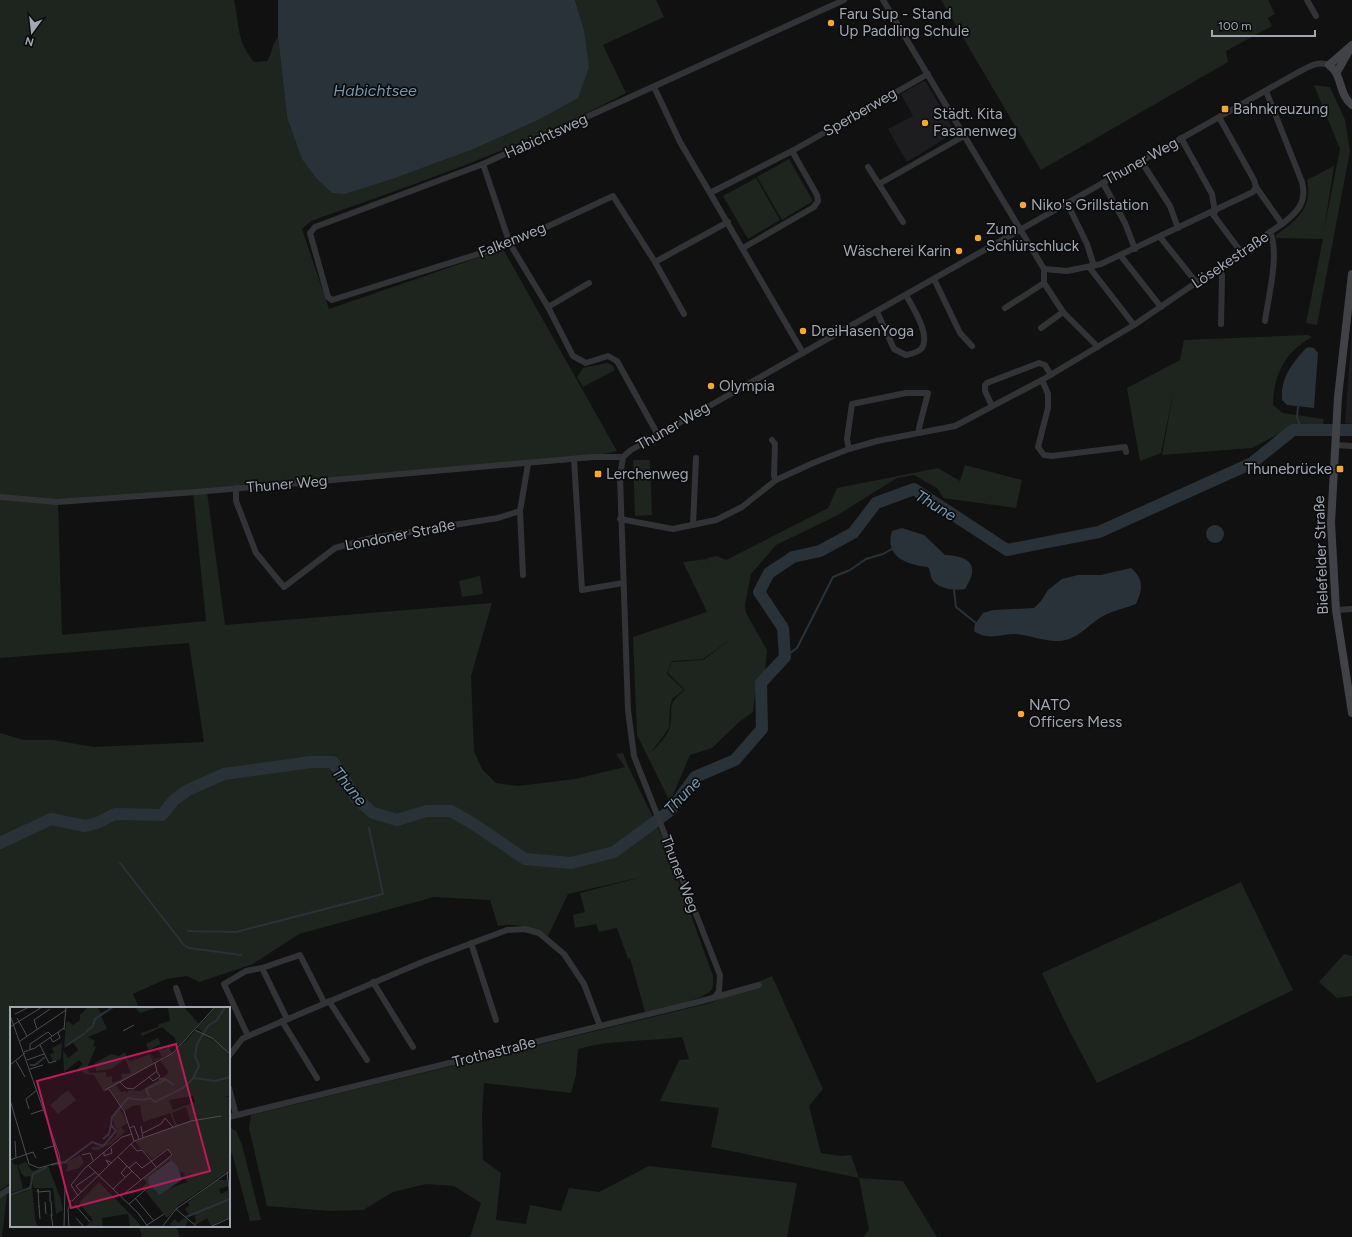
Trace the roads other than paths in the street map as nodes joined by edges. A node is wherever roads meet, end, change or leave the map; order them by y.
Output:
1 (844, 0) edge
2 (883, 0) edge
3 (1307, 0) edge
4 (1316, 16) dead end
5 (1352, 46) edge
6 (1328, 65) junction
7 (1337, 72) junction
8 (928, 74) junction
9 (654, 87) junction
10 (1266, 91) junction
11 (1352, 105) edge
12 (1219, 117) junction
13 (964, 136) junction
14 (1181, 138) junction
15 (792, 151) junction
16 (1142, 161) junction
17 (483, 164) junction
18 (868, 167) dead end
19 (1103, 183) junction
20 (879, 184) junction
21 (1256, 187) junction
22 (710, 193) junction
23 (1067, 203) junction
24 (1213, 212) junction
25 (728, 222) junction
26 (903, 222) dead end
27 (1282, 224) junction
28 (1178, 228) junction
29 (1020, 230) junction
30 (1270, 232) junction
31 (1160, 237) junction
32 (510, 244) junction
33 (743, 248) junction
34 (1135, 249) junction
35 (1241, 252) junction
36 (1120, 256) junction
37 (655, 262) junction
38 (1092, 267) junction
39 (1219, 267) junction
40 (1044, 270) junction
41 (1352, 274) edge
42 (934, 279) junction
43 (1196, 282) junction
44 (589, 283) dead end
45 (1044, 283) junction
46 (906, 295) junction
47 (332, 300) joint
48 (548, 307) junction
49 (1161, 307) junction
50 (1005, 308) dead end
51 (877, 312) junction
52 (1063, 312) junction
53 (684, 314) dead end
54 (1265, 321) dead end
55 (1221, 324) dead end
56 (1134, 325) junction
57 (1041, 328) dead end
58 (972, 346) dead end
59 (1098, 347) junction
60 (803, 353) junction
61 (1051, 375) junction
62 (1042, 380) junction
63 (992, 406) junction
64 (919, 433) junction
65 (658, 435) junction
66 (1124, 439) dead end
67 (772, 440) dead end
68 (1335, 441) junction
69 (1352, 446) edge
70 (849, 449) junction
71 (623, 457) junction
72 (696, 458) dead end
73 (574, 459) junction
74 (528, 464) junction
75 (776, 480) junction
76 (236, 488) junction
77 (0, 497) edge
78 (520, 511) junction
79 (620, 520) junction
80 (693, 526) junction
81 (523, 575) dead end
82 (623, 583) junction
83 (1352, 609) edge
84 (1336, 610) junction
85 (1352, 713) edge
86 (471, 943) junction
87 (262, 968) junction
88 (374, 982) junction
89 (758, 985) dead end
90 (176, 988) dead end
91 (715, 997) junction
92 (326, 1001) junction
93 (183, 1007) edge
94 (284, 1020) junction
95 (496, 1020) dead end
96 (600, 1026) junction
97 (248, 1036) junction
98 (413, 1047) dead end
99 (230, 1055) edge
100 (366, 1060) dead end
101 (317, 1078) dead end
102 (230, 1092) edge
103 (236, 1115) junction
104 (230, 1117) edge
105 (10, 1189) edge
106 (0, 1195) edge

1 - 9 street, Habichtsweg
2 - 8 street
3 - 4 street
5 - 6 main road
5 - 7 main road
6 - 7 main road
6 - 10 street, Thuner Weg
7 - 11 main road
8 - 13 street
8 - 15 street, Sperberweg
9 - 17 street, Habichtsweg
9 - 22 street
10 - 12 street, Thuner Weg
10 - 27 street, Lösekestraße
12 - 14 street, Thuner Weg
12 - 21 street
13 - 20 street
13 - 29 street
14 - 16 street, Thuner Weg
14 - 24 street
15 - 22 street, Sperberweg
15 - 33 street
16 - 19 street, Thuner Weg
16 - 28 street
17 - 32 street
17 - 47 street, Habichtsweg
18 - 20 street
19 - 23 street, Thuner Weg
19 - 34 street
20 - 26 street
21 - 24 street
21 - 27 street
22 - 25 street
23 - 29 street, Thuner Weg
23 - 38 street
24 - 28 street
24 - 35 street
25 - 33 street
25 - 37 street
27 - 30 street, Lösekestraße
28 - 31 street
29 - 40 street
29 - 42 street, Thuner Weg
30 - 35 street, Lösekestraße
30 - 54 street
31 - 34 street
31 - 43 street
32 - 37 street, Falkenweg
32 - 47 street, Falkenweg
32 - 48 street
33 - 60 street
34 - 36 street
35 - 39 street, Lösekestraße
36 - 38 street
36 - 49 street
37 - 53 street, Falkenweg
38 - 40 street
38 - 56 street
39 - 43 street, Lösekestraße
39 - 55 street
40 - 45 street
41 - 68 main road, Bielefelder Straße
42 - 46 street, Thuner Weg
42 - 58 street
43 - 49 street, Lösekestraße
44 - 48 street
45 - 50 street
45 - 52 street
46 - 51 street, Thuner Weg
46 - 51 street
48 - 65 street
49 - 56 street, Lösekestraße
51 - 60 street, Thuner Weg
52 - 57 street
52 - 59 street
56 - 59 street, Lösekestraße
59 - 61 street, Lösekestraße
60 - 65 street, Thuner Weg
61 - 62 street, Lösekestraße
61 - 63 street
62 - 63 street, Lösekestraße
62 - 66 street
63 - 64 street, Lösekestraße
64 - 70 street, Lösekestraße
64 - 70 street
65 - 71 street, Thuner Weg
67 - 75 street
68 - 69 street
68 - 84 main road, Bielefelder Straße
70 - 75 street, Lösekestraße
71 - 73 street, Thuner Weg
71 - 79 street, Thuner Weg
72 - 80 street
73 - 74 street, Thuner Weg
73 - 82 street
74 - 76 street, Thuner Weg
74 - 78 street
75 - 80 street, Lösekestraße
76 - 77 street, Thuner Weg
76 - 78 street, Londoner Straße
78 - 81 street
79 - 80 street, Lösekestraße
79 - 82 street, Thuner Weg
82 - 91 street, Thuner Weg
83 - 84 street
84 - 85 main road, Bielefelder Straße
86 - 88 street
86 - 95 street
86 - 96 street
87 - 92 street
87 - 94 street
87 - 97 street
88 - 92 street
88 - 98 street
89 - 91 street, Trothastraße
90 - 93 street
91 - 96 street, Trothastraße
92 - 94 street
92 - 100 street
94 - 97 street
94 - 101 street
96 - 103 street, Trothastraße
97 - 99 street
102 - 103 street
103 - 104 street, Trothastraße
105 - 106 street

